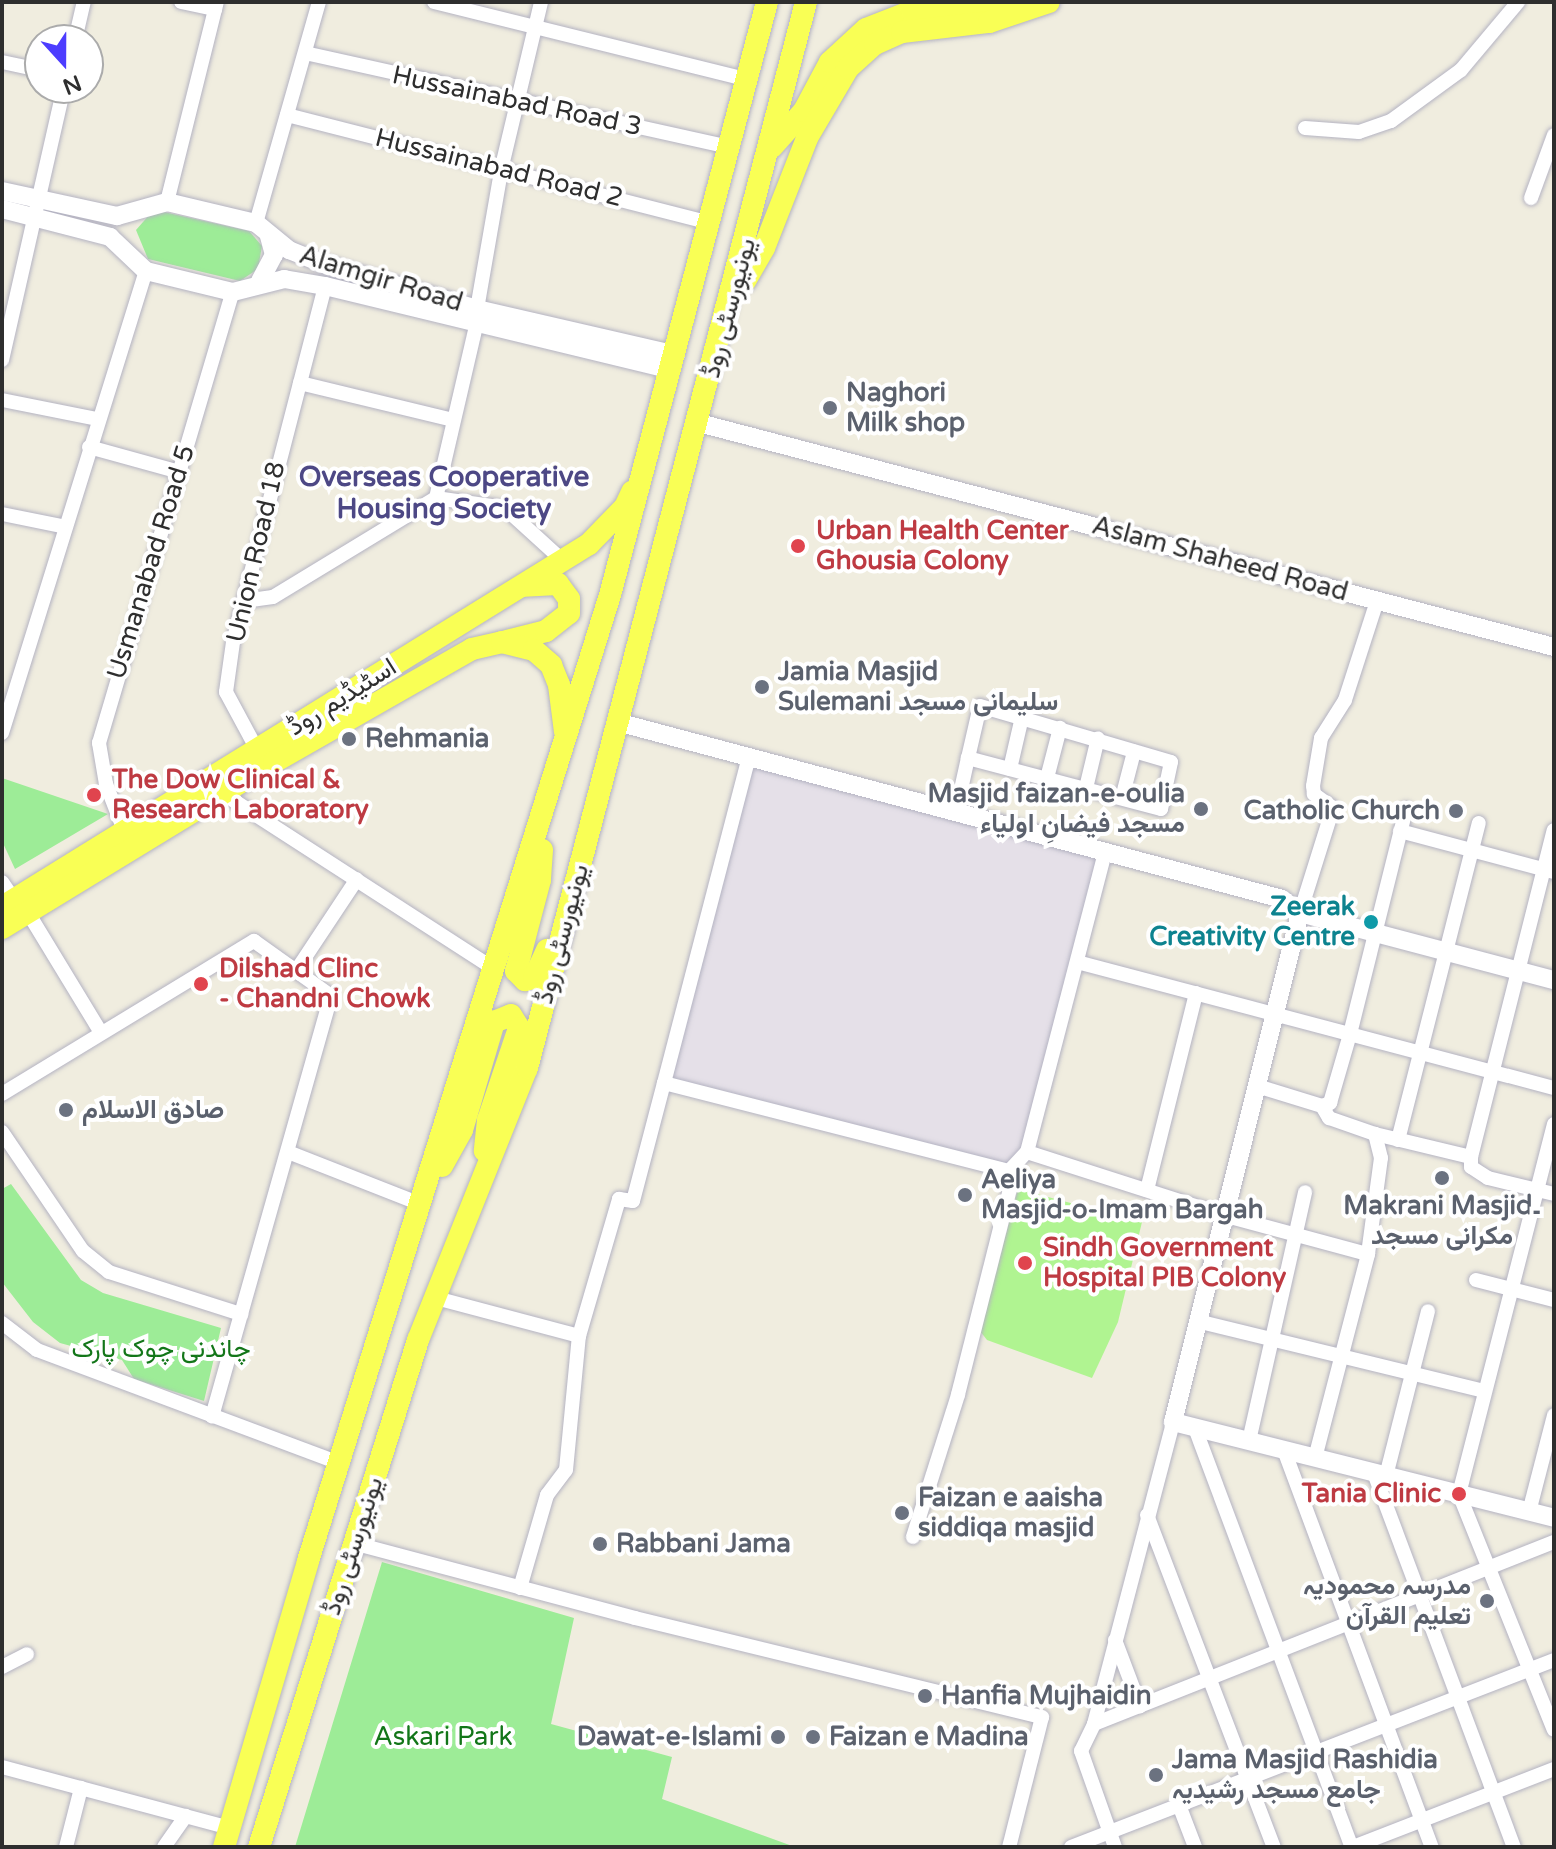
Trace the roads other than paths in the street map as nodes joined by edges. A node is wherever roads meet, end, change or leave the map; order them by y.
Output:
1 (84, 2) edge
2 (181, 2) edge
3 (319, 2) edge
4 (434, 2) edge
5 (541, 2) edge
6 (767, 2) edge
7 (806, 2) edge
8 (1001, 2) edge
9 (1049, 2) edge
10 (1518, 2) edge
11 (216, 5) edge
12 (79, 24) edge
13 (535, 26) junction
14 (305, 53) junction
15 (2, 62) edge
16 (24, 67) edge
17 (746, 79) junction
18 (517, 103) junction
19 (60, 104) edge
20 (287, 115) junction
21 (1305, 128) dead end
22 (1554, 135) edge
23 (729, 147) junction
24 (772, 147) junction
25 (502, 166) junction
26 (2, 191) edge
27 (1531, 198) dead end
28 (167, 202) junction
29 (35, 208) junction
30 (2, 209) edge
31 (136, 213) junction
32 (711, 223) junction
33 (263, 230) junction
34 (125, 247) junction
35 (146, 271) junction
36 (260, 281) junction
37 (325, 286) junction
38 (233, 292) junction
39 (730, 307) junction
40 (477, 317) junction
41 (6, 326) edge
42 (2, 360) edge
43 (673, 362) junction
44 (300, 383) junction
45 (2, 400) edge
46 (97, 419) junction
47 (453, 420) junction
48 (699, 423) junction
49 (89, 447) junction
50 (649, 454) junction
51 (180, 472) junction
52 (436, 498) junction
53 (2, 514) edge
54 (66, 527) junction
55 (562, 560) junction
56 (515, 588) junction
57 (244, 601) junction
58 (1377, 601) junction
59 (502, 642) junction
60 (1554, 647) edge
61 (1022, 717) junction
62 (617, 722) junction
63 (1060, 728) junction
64 (2, 733) edge
65 (1098, 738) junction
66 (566, 741) junction
67 (1134, 752) junction
68 (749, 757) junction
69 (262, 758) junction
70 (968, 758) junction
71 (1010, 769) junction
72 (1047, 778) junction
73 (1086, 788) junction
74 (222, 793) junction
75 (1122, 798) junction
76 (1406, 809) dead end
77 (956, 812) junction
78 (545, 813) junction
79 (1479, 823) dead end
80 (1554, 830) edge
81 (1400, 831) junction
82 (125, 833) junction
83 (1472, 850) junction
84 (1105, 853) junction
85 (1549, 870) edge
86 (357, 879) junction
87 (573, 891) junction
88 (11, 900) edge
89 (1300, 913) junction
90 (2, 928) edge
91 (1376, 932) junction
92 (1446, 951) junction
93 (1077, 962) junction
94 (494, 969) junction
95 (1519, 970) junction
96 (296, 971) junction
97 (1554, 980) edge
98 (1196, 993) junction
99 (1276, 1014) junction
100 (100, 1031) junction
101 (1350, 1034) junction
102 (1421, 1052) junction
103 (1493, 1071) junction
104 (664, 1083) junction
105 (1257, 1086) junction
106 (1554, 1088) edge
107 (2, 1094) edge
108 (1322, 1106) junction
109 (1554, 1124) edge
110 (2, 1132) edge
111 (1375, 1134) junction
112 (1398, 1140) junction
113 (288, 1152) junction
114 (1027, 1152) junction
115 (1471, 1157) junction
116 (1009, 1171) junction
117 (482, 1186) junction
118 (1147, 1190) junction
119 (1537, 1190) junction
120 (1305, 1192) dead end
121 (1554, 1194) edge
122 (425, 1199) junction
123 (1223, 1215) junction
124 (1293, 1234) junction
125 (1368, 1254) junction
126 (1476, 1280) dead end
127 (1511, 1290) junction
128 (436, 1298) junction
129 (1554, 1300) edge
130 (1428, 1311) dead end
131 (241, 1314) junction
132 (1197, 1321) junction
133 (2, 1323) edge
134 (579, 1336) junction
135 (1272, 1341) junction
136 (1341, 1356) junction
137 (1413, 1374) junction
138 (1485, 1391) junction
139 (1554, 1415) edge
140 (212, 1416) junction
141 (1173, 1422) junction
142 (1195, 1428) junction
143 (1249, 1441) junction
144 (1284, 1450) junction
145 (1315, 1458) junction
146 (342, 1464) junction
147 (1380, 1474) junction
148 (1459, 1494) junction
149 (1529, 1512) junction
150 (1147, 1515) junction
151 (1554, 1518) edge
152 (913, 1537) dead end
153 (1554, 1542) edge
154 (353, 1543) junction
155 (1488, 1568) junction
156 (520, 1588) junction
157 (1420, 1595) junction
158 (1348, 1623) junction
159 (1115, 1640) junction
160 (1277, 1652) junction
161 (27, 1654) dead end
162 (1554, 1660) edge
163 (2, 1667) edge
164 (1530, 1670) junction
165 (1210, 1678) junction
166 (1458, 1698) junction
167 (1140, 1706) junction
168 (1094, 1724) junction
169 (1386, 1725) junction
170 (1554, 1730) edge
171 (1316, 1753) junction
172 (2, 1767) edge
173 (1554, 1769) edge
174 (1248, 1779) junction
175 (81, 1788) junction
176 (1494, 1793) junction
177 (1179, 1805) junction
178 (186, 1816) junction
179 (1422, 1821) junction
180 (1110, 1832) junction
181 (227, 1837) edge
182 (66, 1847) edge
183 (164, 1847) edge
184 (259, 1847) edge
185 (1009, 1847) edge
186 (1071, 1847) edge
187 (1115, 1847) edge
188 (1195, 1847) edge
189 (1274, 1847) edge
190 (1353, 1847) edge
191 (1432, 1847) edge
192 (1514, 1847) edge

1 - 12 street
2 - 11 street
3 - 14 street
4 - 13 street
5 - 13 street
6 - 17 main road, یونیورسٹی روڈ
7 - 24 main road, یونیورسٹی روڈ
8 - 24 main road
9 - 39 main road
10 - 21 street
11 - 28 street
13 - 17 street
13 - 18 street
14 - 18 street, Hussainabad Road 3
14 - 20 street
15 - 16 street
17 - 23 main road, یونیورسٹی روڈ
18 - 23 street, Hussainabad Road 3
18 - 25 street
19 - 29 street
20 - 25 street, Hussainabad Road 2
20 - 33 street
22 - 27 street
23 - 32 main road, یونیورسٹی روڈ
24 - 39 main road, یونیورسٹی روڈ
25 - 32 street, Hussainabad Road 2
25 - 40 street
26 - 29 street
28 - 31 street
28 - 33 street, Alamgir Road
29 - 30 street
29 - 31 street
29 - 34 street
29 - 41 street
31 - 34 street
32 - 43 main road, یونیورسٹی روڈ
33 - 36 street
33 - 40 street, Alamgir Road
34 - 35 street
35 - 38 street
35 - 46 street
36 - 37 street, Alamgir Road
36 - 38 street, Alamgir Road
37 - 40 street, Alamgir Road
37 - 44 street, Union Road 18
38 - 51 street, Usmanabad Road 5
39 - 48 main road, یونیورسٹی روڈ
40 - 43 street, Alamgir Road
40 - 47 street
41 - 42 street
43 - 50 main road, یونیورسٹی روڈ
44 - 47 street
44 - 57 street, Union Road 18
45 - 46 street
46 - 49 street
47 - 52 street
48 - 58 street, Aslam Shaheed Road
48 - 62 main road, یونیورسٹی روڈ
49 - 51 street
49 - 54 street
50 - 55 main road, اسٹیڈیم روڈ
50 - 66 main road, یونیورسٹی روڈ
51 - 82 street, Usmanabad Road 5
52 - 55 street
52 - 57 street
53 - 54 street
54 - 64 street
55 - 56 main road, اسٹیڈیم روڈ
56 - 59 main road, اسٹیڈیم روڈ
56 - 69 main road, اسٹیڈیم روڈ
57 - 69 street, Union Road 18
58 - 60 street, Aslam Shaheed Road
58 - 89 street
59 - 66 main road
59 - 69 main road, اسٹیڈیم روڈ
61 - 63 street
61 - 70 street
61 - 71 street
62 - 68 street
62 - 87 main road, یونیورسٹی روڈ
63 - 65 street
63 - 72 street
65 - 67 street
65 - 73 street
66 - 78 main road, یونیورسٹی روڈ
67 - 75 street
67 - 75 street
68 - 77 street
68 - 104 street
69 - 74 main road, اسٹیڈیم روڈ
69 - 82 main road, اسٹیڈیم روڈ
70 - 71 street
70 - 77 street
71 - 72 street
72 - 73 street
73 - 75 street
74 - 86 street
74 - 88 main road, اسٹیڈیم روڈ
76 - 81 street
77 - 84 street
78 - 87 main road
78 - 94 main road, یونیورسٹی روڈ
79 - 83 street
80 - 85 street
81 - 83 street
81 - 91 street
82 - 88 main road, اسٹیڈیم روڈ
83 - 85 street
83 - 92 street
84 - 89 street
84 - 93 street
85 - 95 street
86 - 94 street
86 - 96 street
87 - 117 main road, یونیورسٹی روڈ
88 - 90 main road, اسٹیڈیم روڈ
88 - 100 street
89 - 91 street
89 - 99 street
91 - 92 street
91 - 101 street
92 - 95 street
92 - 102 street
93 - 98 street
93 - 114 street
94 - 122 main road, یونیورسٹی روڈ
95 - 97 street
95 - 103 street
96 - 100 street
96 - 113 street
98 - 99 street
98 - 118 street
99 - 101 street
99 - 105 street
100 - 107 street
101 - 102 street
101 - 108 street
102 - 103 street
102 - 112 street
103 - 106 street
103 - 115 street
104 - 116 street
104 - 134 street
105 - 108 street
105 - 123 street
108 - 111 street
109 - 119 street
110 - 131 street
111 - 112 street
111 - 125 street
112 - 115 street
113 - 122 street
113 - 131 street
114 - 116 street
114 - 118 street
115 - 119 street
116 - 152 street
117 - 122 main road
117 - 128 main road, یونیورسٹی روڈ
118 - 123 street
119 - 121 street
119 - 127 street
120 - 124 street
122 - 146 main road, یونیورسٹی روڈ
123 - 124 street
123 - 132 street
124 - 125 street
124 - 135 street
125 - 136 street
126 - 127 street
127 - 129 street
127 - 138 street
128 - 134 street
128 - 154 main road, یونیورسٹی روڈ
130 - 137 street
131 - 140 street
132 - 135 street
132 - 141 street
133 - 140 street
134 - 156 street
135 - 136 street
135 - 143 street
136 - 137 street
136 - 145 street
137 - 138 street
137 - 147 street
138 - 148 street
139 - 149 street
140 - 146 street
141 - 142 street
141 - 150 street
142 - 143 street
142 - 160 street
143 - 144 street
144 - 145 street
144 - 158 street
145 - 147 street
146 - 181 main road, یونیورسٹی روڈ
147 - 148 street
147 - 157 street
148 - 149 street
148 - 155 street
149 - 151 street
150 - 159 street
150 - 165 street
153 - 155 street
154 - 156 street
154 - 184 main road, یونیورسٹی روڈ
155 - 157 street
155 - 164 street
156 - 185 street
157 - 158 street
157 - 166 street
158 - 160 street
158 - 169 street
159 - 167 street
159 - 168 street
160 - 165 street
160 - 171 street
161 - 163 street
162 - 164 street
164 - 166 street
164 - 170 street
165 - 167 street
165 - 174 street
166 - 169 street
166 - 176 street
167 - 168 street
168 - 180 street
169 - 171 street
169 - 179 street
171 - 174 street
171 - 190 street
172 - 175 street
173 - 176 street
174 - 177 street
174 - 189 street
175 - 178 street
175 - 182 street
176 - 179 street
176 - 192 street
177 - 180 street
177 - 188 street
178 - 181 street
178 - 183 street
179 - 190 street
179 - 191 street
180 - 186 street
180 - 187 street

